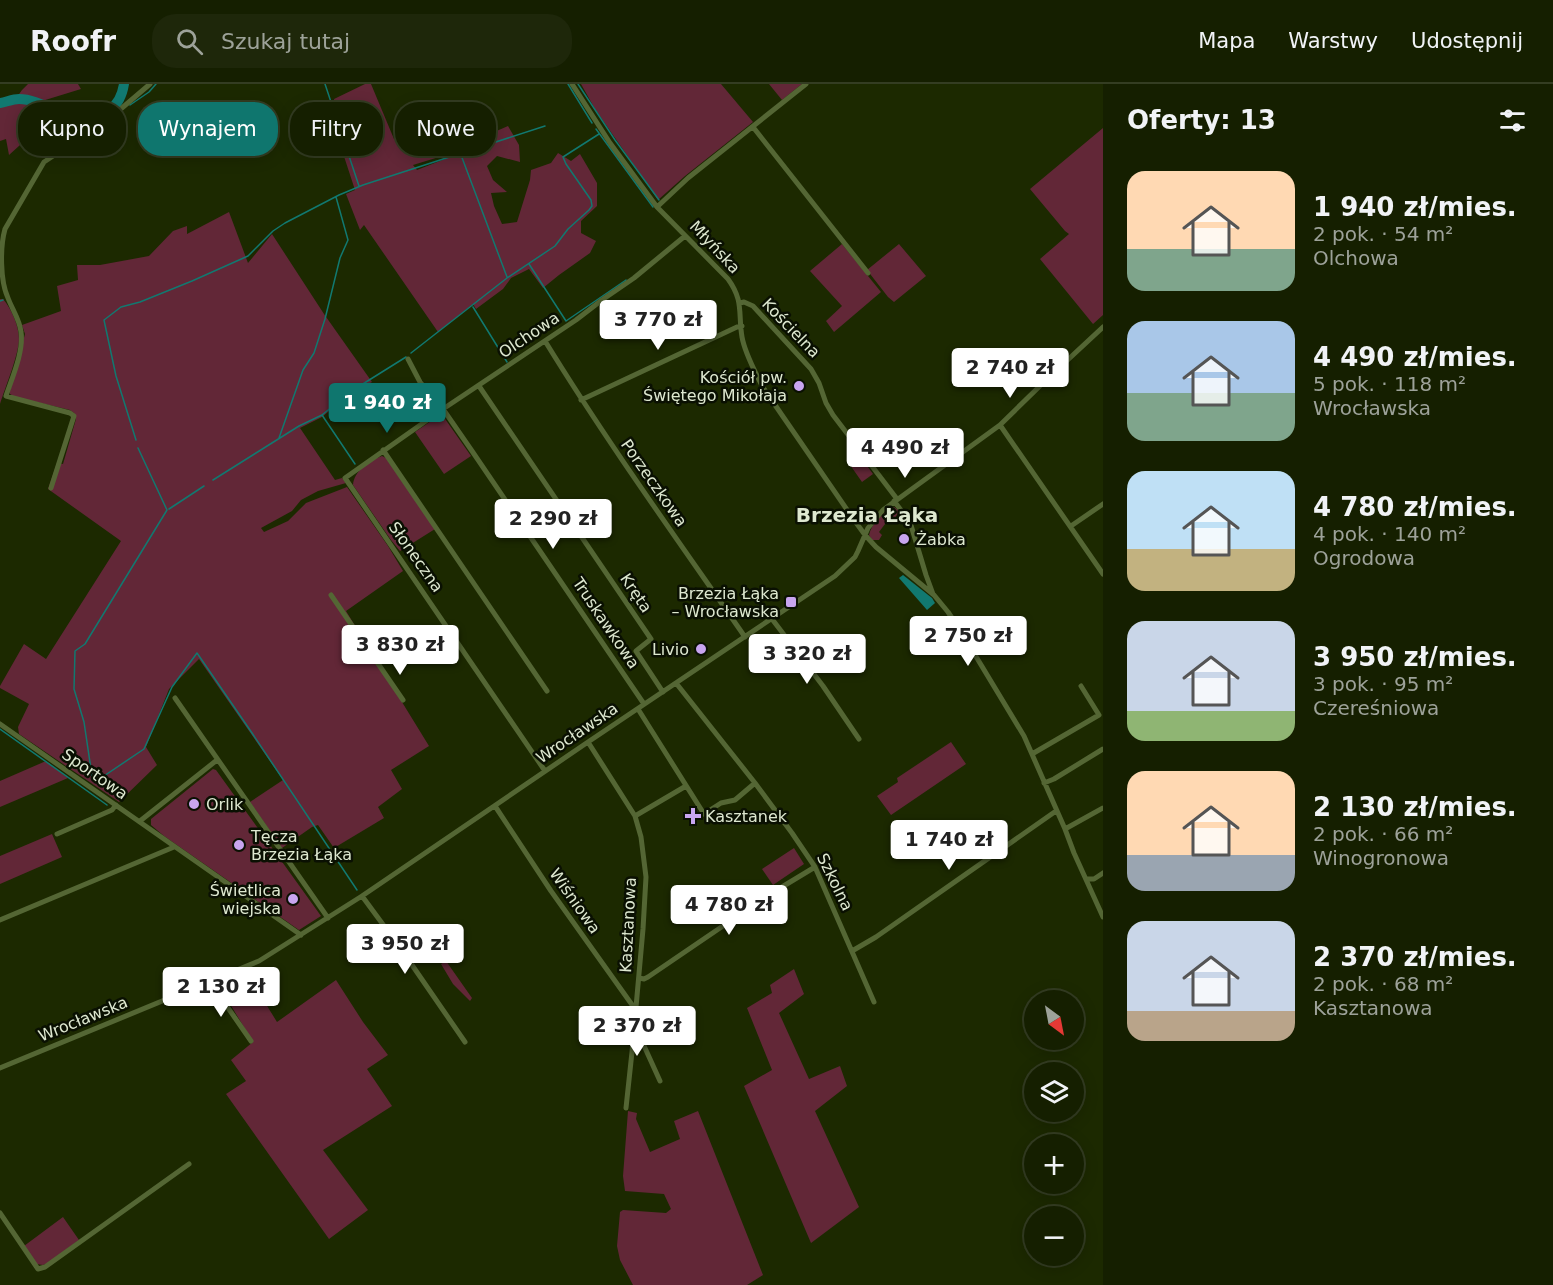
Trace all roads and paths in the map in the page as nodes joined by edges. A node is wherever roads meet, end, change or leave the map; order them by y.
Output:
1 (150, 84) edge
2 (572, 84) edge
3 (806, 84) edge
4 (753, 127) junction
5 (657, 207) junction
6 (686, 236) junction
7 (868, 273) dead end
8 (3, 297) edge
9 (740, 303) junction
10 (742, 326) junction
11 (1103, 327) edge
12 (545, 341) junction
13 (408, 358) dead end
14 (479, 386) junction
15 (581, 400) junction
16 (443, 409) junction
17 (1000, 425) junction
18 (383, 450) junction
19 (345, 478) joint
20 (51, 488) dead end
21 (896, 500) junction
22 (1103, 504) edge
23 (1071, 526) junction
24 (865, 535) junction
25 (1103, 574) edge
26 (331, 595) dead end
27 (934, 596) junction
28 (772, 619) junction
29 (745, 637) junction
30 (676, 683) junction
31 (1081, 686) dead end
32 (547, 691) dead end
33 (663, 692) junction
34 (175, 698) dead end
35 (403, 700) dead end
36 (644, 704) junction
37 (638, 709) junction
38 (0, 724) edge
39 (860, 739) dead end
40 (588, 742) junction
41 (1103, 749) edge
42 (1032, 754) junction
43 (217, 760) junction
44 (545, 771) junction
45 (754, 783) junction
46 (1044, 783) junction
47 (686, 786) junction
48 (116, 805) junction
49 (495, 806) junction
50 (1103, 807) edge
51 (1056, 810) junction
52 (635, 816) junction
53 (140, 821) junction
54 (1065, 829) junction
55 (57, 834) dead end
56 (174, 847) junction
57 (815, 867) junction
58 (1103, 873) edge
59 (1086, 879) junction
60 (362, 896) junction
61 (1103, 917) edge
62 (328, 918) junction
63 (0, 920) edge
64 (301, 936) junction
65 (852, 951) junction
66 (639, 978) junction
67 (212, 981) junction
68 (874, 1002) dead end
69 (635, 1010) junction
70 (634, 1024) junction
71 (251, 1041) dead end
72 (465, 1042) dead end
73 (0, 1068) edge
74 (660, 1081) dead end
75 (626, 1108) dead end
76 (189, 1164) dead end
77 (0, 1214) edge

1 - 8 street
2 - 5 street, Młyńska
3 - 4 street
4 - 5 street
4 - 7 street
5 - 6 street, Młyńska
6 - 9 street, Młyńska
6 - 12 street, Olchowa
8 - 20 street
9 - 10 street, Młyńska
9 - 21 street, Kościelna
10 - 15 street
10 - 24 street, Młyńska
11 - 17 street, Wrocławska
12 - 14 street, Olchowa
12 - 15 street, Porzeczkowa
13 - 16 street, Truskawkowa
14 - 16 street, Olchowa
14 - 33 street, Kręta
15 - 29 street, Porzeczkowa
16 - 18 street, Olchowa
16 - 36 street, Truskawkowa
17 - 21 street, Wrocławska
17 - 23 street
18 - 19 street, Olchowa
18 - 32 street
19 - 44 street, Słoneczna
21 - 24 street, Wrocławska
21 - 27 street, Kościelna
22 - 23 street
23 - 25 street
24 - 27 street, Młyńska
24 - 28 street, Wrocławska
26 - 35 street
27 - 42 street
28 - 29 street, Wrocławska
28 - 39 street
29 - 30 street, Wrocławska
30 - 33 street, Wrocławska
30 - 45 street, Szkolna
31 - 42 street
33 - 36 street, Wrocławska
34 - 43 street
36 - 37 street, Wrocławska
37 - 40 street, Wrocławska
37 - 47 street
38 - 48 street, Sportowa
40 - 44 street, Wrocławska
40 - 52 street, Kasztanowa
41 - 46 street
42 - 46 street
43 - 53 street
43 - 62 street
44 - 49 street, Wrocławska
45 - 47 street
45 - 57 street, Szkolna
46 - 51 street
47 - 52 street
48 - 53 street, Sportowa
48 - 55 street
49 - 60 street, Wrocławska
49 - 69 street, Wiśniowa
50 - 54 street
51 - 54 street
51 - 65 street
52 - 66 street, Kasztanowa
53 - 56 street, Sportowa
54 - 59 street
56 - 63 street
56 - 64 street, Sportowa
57 - 65 street, Szkolna
57 - 66 street
58 - 59 street
59 - 61 street
60 - 62 street, Wrocławska
60 - 72 street
62 - 64 street, Wrocławska
64 - 67 street, Wrocławska
65 - 68 street, Szkolna
66 - 69 street, Kasztanowa
67 - 71 street
67 - 73 street, Wrocławska
69 - 70 street, Kasztanowa
70 - 74 street
70 - 75 street, Kasztanowa
76 - 77 street

